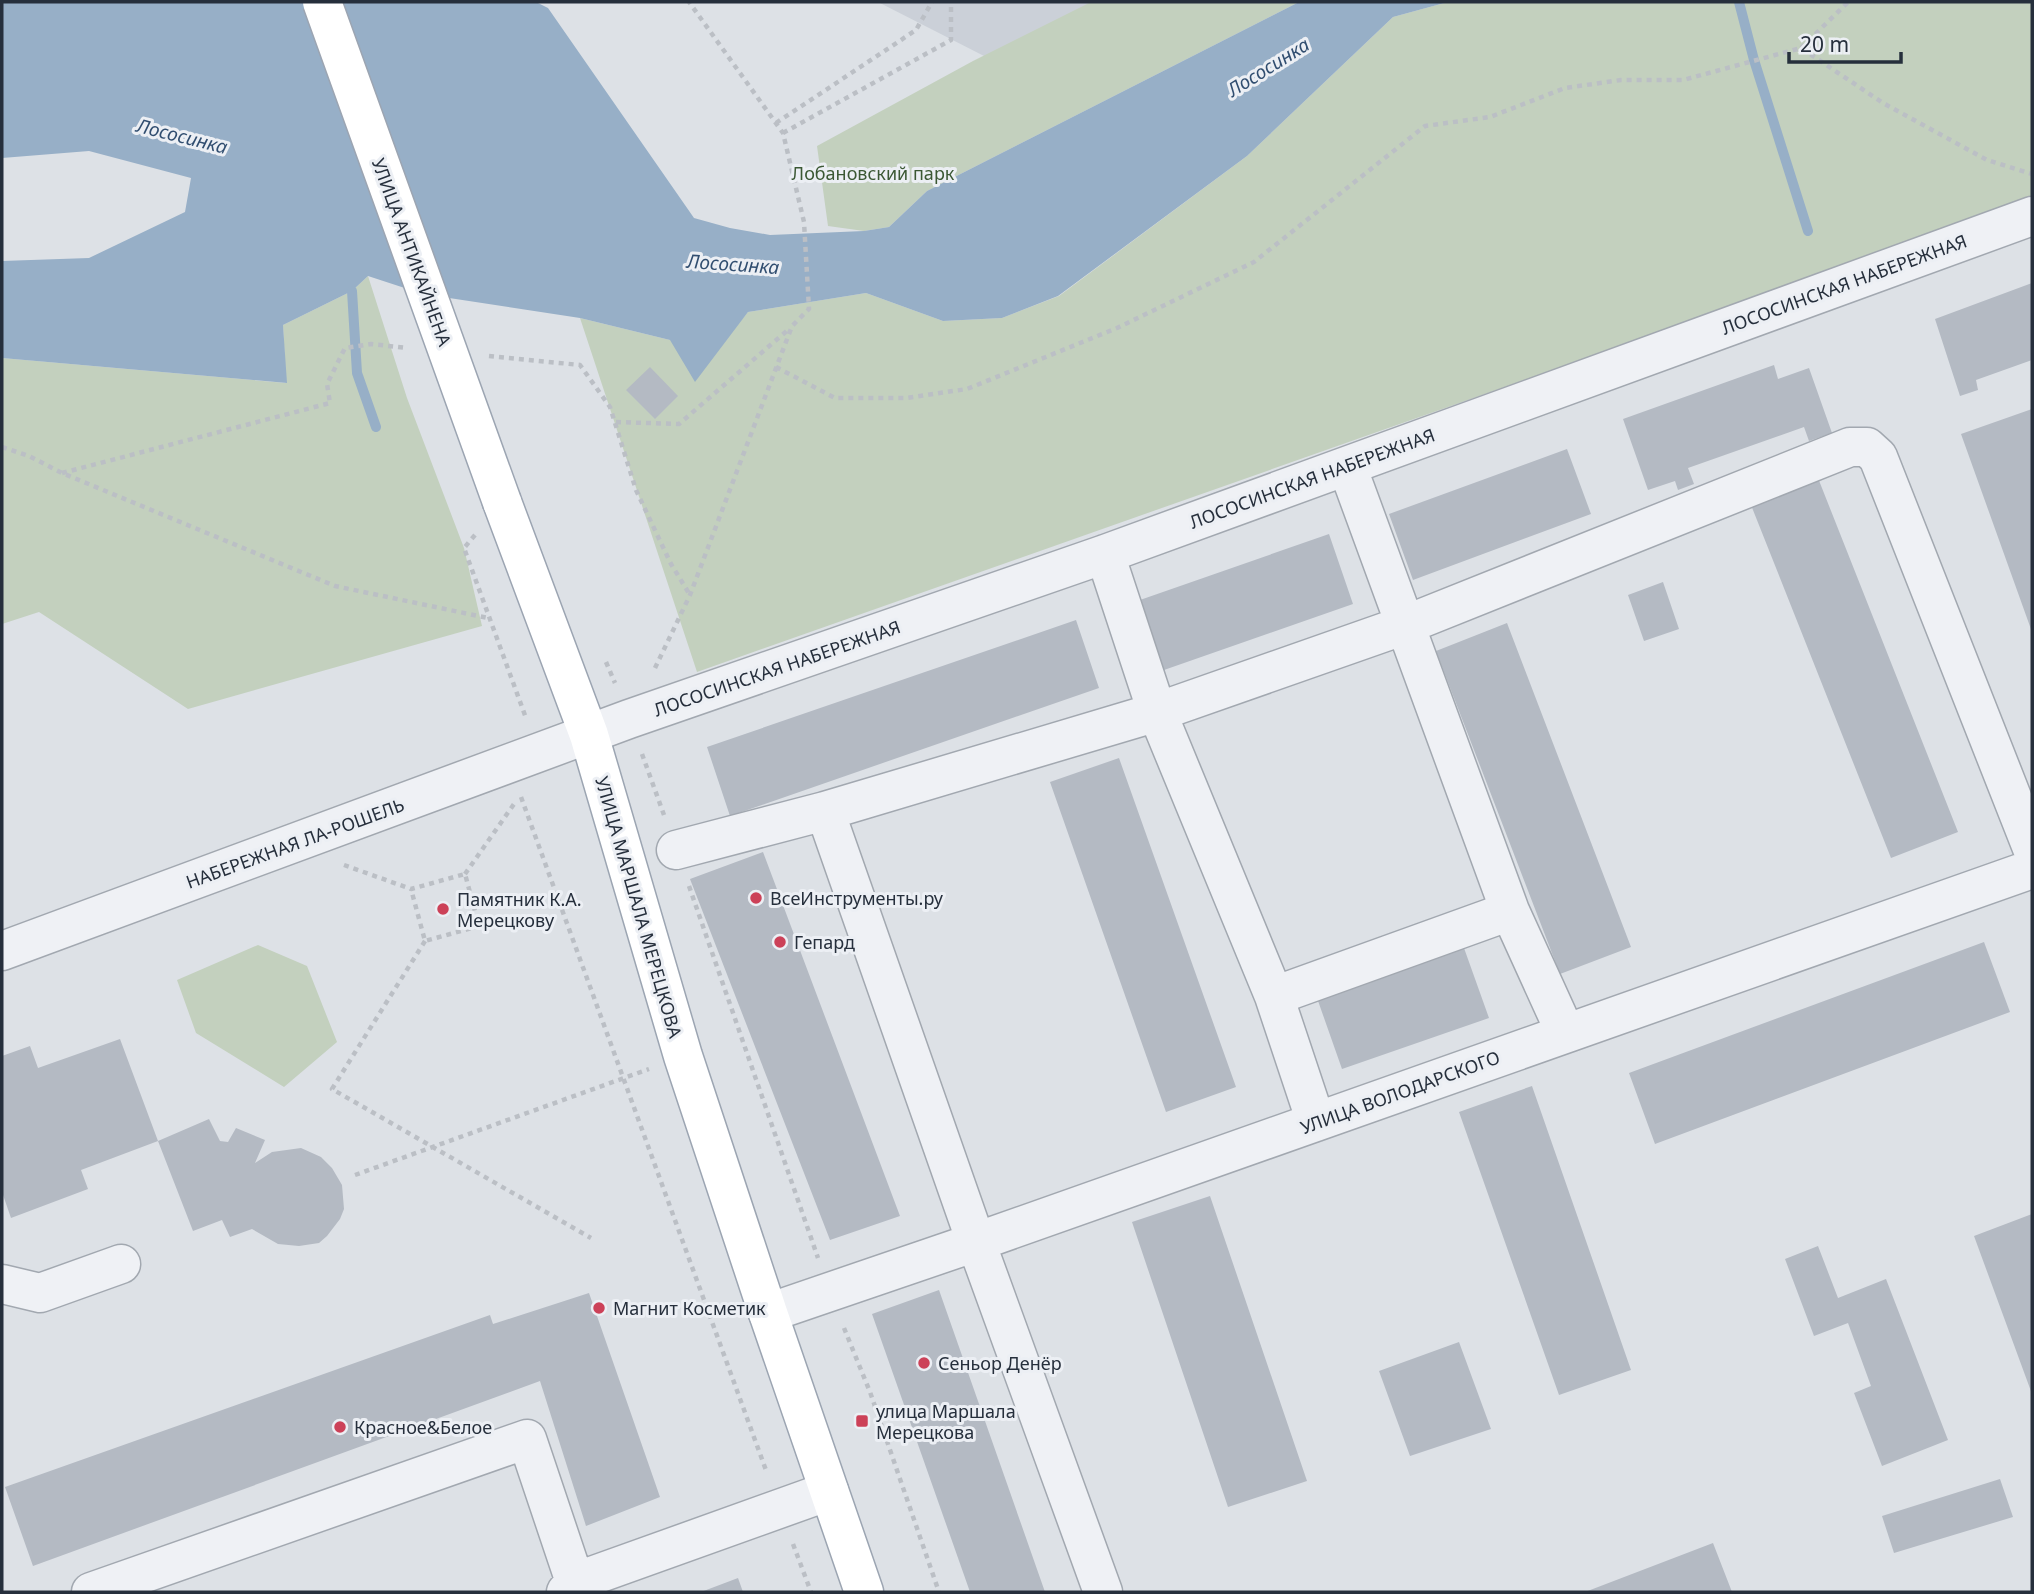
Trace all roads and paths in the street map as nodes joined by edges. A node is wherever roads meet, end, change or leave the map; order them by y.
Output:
1 (322, 2) edge
2 (689, 2) edge
3 (932, 2) edge
4 (951, 2) edge
5 (1848, 2) edge
6 (1801, 48) junction
7 (776, 123) junction
8 (783, 133) junction
9 (2032, 174) edge
10 (2032, 216) edge
11 (792, 326) junction
12 (410, 348) dead end
13 (476, 354) dead end
14 (776, 367) junction
15 (616, 422) junction
16 (2, 447) edge
17 (1347, 466) junction
18 (62, 474) junction
19 (502, 502) joint
20 (1105, 554) junction
21 (691, 595) junction
22 (1405, 625) junction
23 (1157, 712) junction
24 (629, 719) junction
25 (589, 735) junction
26 (539, 753) junction
27 (825, 811) junction
28 (2032, 848) edge
29 (676, 850) junction
30 (332, 861) dead end
31 (2032, 869) edge
32 (465, 874) junction
33 (411, 889) junction
34 (1510, 911) junction
35 (425, 941) junction
36 (2, 951) edge
37 (1274, 996) junction
38 (1565, 1032) junction
39 (683, 1056) junction
40 (622, 1079) junction
41 (1316, 1122) junction
42 (433, 1147) junction
43 (355, 1175) dead end
44 (591, 1238) dead end
45 (976, 1242) junction
46 (121, 1264) dead end
47 (2, 1284) edge
48 (830, 1293) junction
49 (768, 1313) junction
50 (829, 1491) junction
51 (780, 1507) junction
52 (590, 1584) edge
53 (91, 1592) edge
54 (811, 1592) edge
55 (864, 1592) edge
56 (939, 1592) edge
57 (1104, 1592) edge

1 - 19 main road, УЛИЦА АНТИКАЙНЕНА, bridge
2 - 7 path
3 - 7 path
4 - 8 path
5 - 6 path
6 - 9 path
6 - 14 path
7 - 8 path
8 - 11 path
10 - 17 street, ЛОСОСИНСКАЯ НАБЕРЕЖНАЯ
11 - 14 path
11 - 15 path
12 - 18 path
13 - 15 path
14 - 21 path
15 - 21 path
16 - 18 path
17 - 20 street, ЛОСОСИНСКАЯ НАБЕРЕЖНАЯ
17 - 22 street
18 - 26 path
19 - 25 main road, УЛИЦА МАРШАЛА МЕРЕЦКОВА
20 - 23 street
20 - 24 street, ЛОСОСИНСКАЯ НАБЕРЕЖНАЯ
21 - 24 path
22 - 23 street
22 - 28 street
22 - 34 street
23 - 27 street
23 - 37 street
24 - 25 street, ЛОСОСИНСКАЯ НАБЕРЕЖНАЯ
24 - 29 path
25 - 26 street, НАБЕРЕЖНАЯ ЛА-РОШЕЛЬ
25 - 39 main road, УЛИЦА МАРШАЛА МЕРЕЦКОВА
26 - 36 street, НАБЕРЕЖНАЯ ЛА-РОШЕЛЬ
27 - 29 street
27 - 45 street
29 - 48 path
30 - 33 path
31 - 38 street, УЛИЦА ВОЛОДАРСКОГО
32 - 33 path
32 - 35 path
32 - 40 path
33 - 35 path
34 - 37 street
34 - 38 street
35 - 42 path
37 - 41 street
38 - 41 street, УЛИЦА ВОЛОДАРСКОГО
39 - 40 path
39 - 49 main road, УЛИЦА МАРШАЛА МЕРЕЦКОВА
40 - 42 path
40 - 51 path
41 - 45 street, УЛИЦА ВОЛОДАРСКОГО
42 - 43 path
42 - 44 path
45 - 48 street, УЛИЦА ВОЛОДАРСКОГО
45 - 57 street
46 - 47 street
48 - 49 street, УЛИЦА ВОЛОДАРСКОГО
48 - 56 path
49 - 50 main road, УЛИЦА МАРШАЛА МЕРЕЦКОВА
50 - 51 street
50 - 55 main road, УЛИЦА МАРШАЛА МЕРЕЦКОВА
51 - 52 street
51 - 54 path
52 - 53 street

